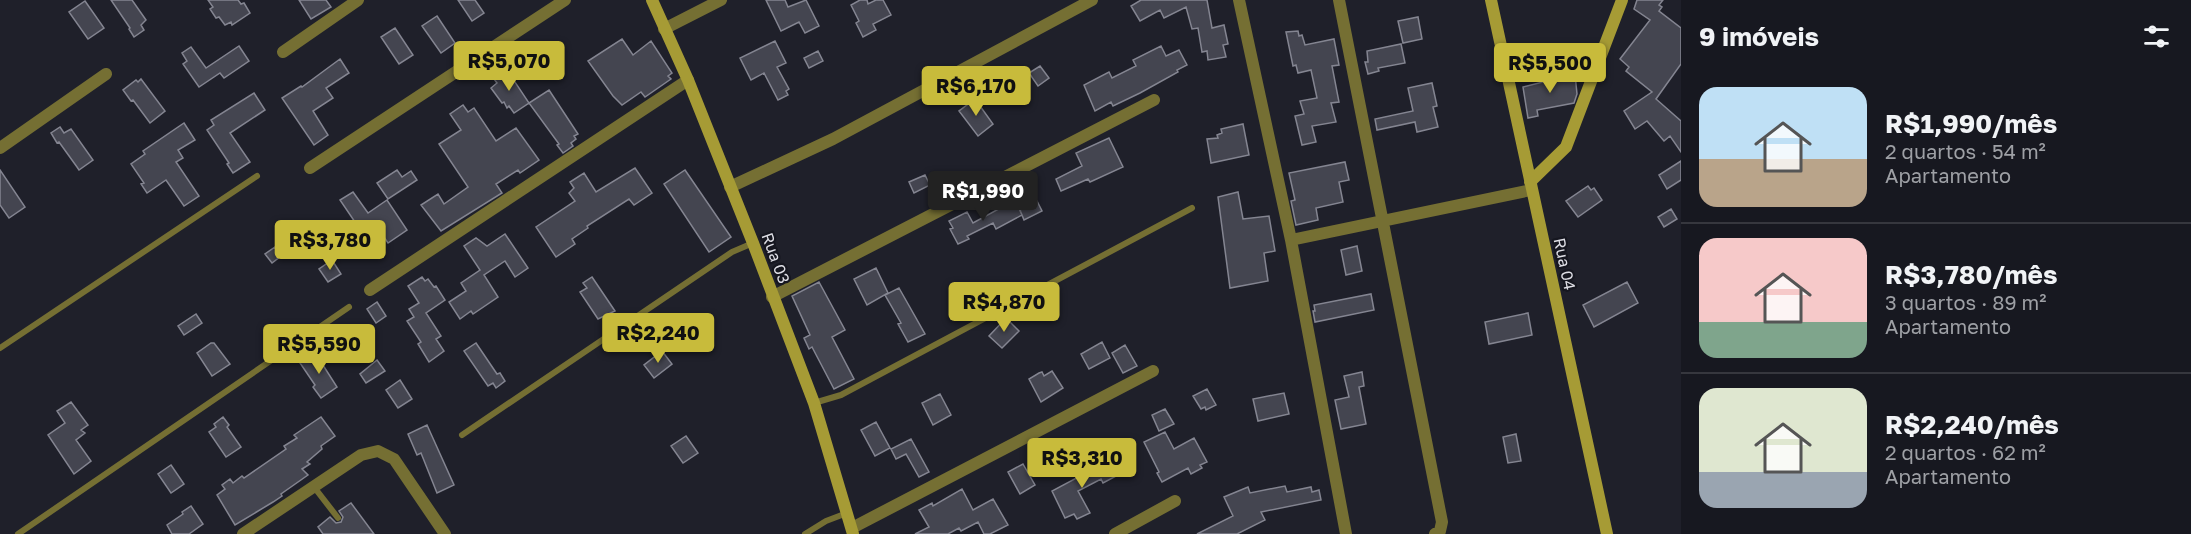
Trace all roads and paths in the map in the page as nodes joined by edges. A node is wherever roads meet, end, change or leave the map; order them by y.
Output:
1 (358, 0) edge
2 (565, 0) edge
3 (652, 0) edge
4 (721, 0) edge
5 (1092, 0) edge
6 (1239, 0) edge
7 (1339, 0) edge
8 (1491, 0) edge
9 (1622, 0) edge
10 (664, 29) junction
11 (283, 52) dead end
12 (106, 74) dead end
13 (688, 80) junction
14 (1154, 100) dead end
15 (0, 148) edge
16 (310, 168) dead end
17 (257, 176) dead end
18 (1531, 186) junction
19 (730, 187) junction
20 (1192, 208) dead end
21 (1384, 220) junction
22 (1291, 240) junction
23 (753, 243) junction
24 (370, 290) dead end
25 (772, 297) junction
26 (349, 307) dead end
27 (0, 348) edge
28 (1153, 371) dead end
29 (814, 403) junction
30 (462, 435) dead end
31 (314, 487) junction
32 (1175, 501) dead end
33 (847, 513) junction
34 (338, 518) dead end
35 (852, 531) edge
36 (18, 534) edge
37 (243, 534) edge
38 (445, 534) edge
39 (805, 534) edge
40 (1115, 534) edge
41 (1346, 534) edge
42 (1435, 534) edge
43 (1607, 534) edge

1 - 11 street
2 - 16 street
3 - 10 street, Rua 03
4 - 10 street
5 - 19 street
6 - 22 street
7 - 21 street
8 - 18 street, Rua 04
9 - 18 street
10 - 13 street, Rua 03
12 - 15 street
13 - 19 street, Rua 03
13 - 24 street
14 - 25 street
17 - 27 lane
18 - 21 street
18 - 43 street, Rua 04
19 - 23 street, Rua 03
20 - 29 lane
21 - 22 street
21 - 42 street
22 - 41 street
23 - 25 street, Rua 03
23 - 30 lane
25 - 29 street, Rua 03
26 - 36 lane
28 - 35 street
29 - 33 street, Rua 03
31 - 34 lane
31 - 37 street
31 - 38 street
32 - 40 street
33 - 35 street, Rua 03
33 - 39 lane

